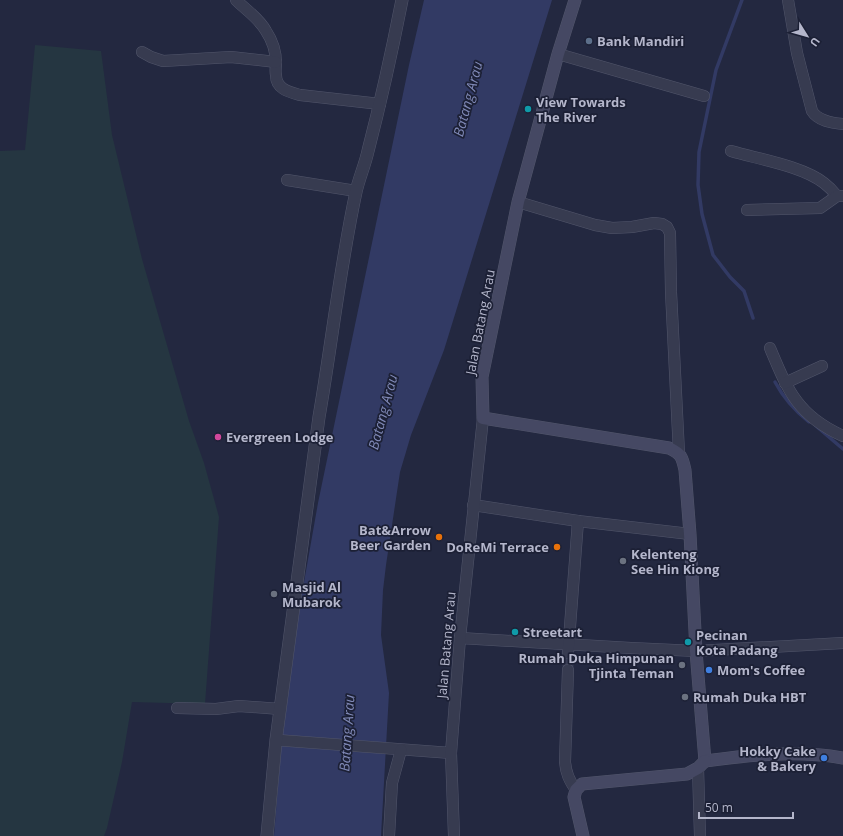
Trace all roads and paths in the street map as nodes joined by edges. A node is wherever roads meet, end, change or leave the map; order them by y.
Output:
1 (236, 0) edge
2 (402, 0) edge
3 (574, 0) edge
4 (788, 0) edge
5 (142, 52) dead end
6 (558, 54) junction
7 (276, 62) junction
8 (704, 96) dead end
9 (380, 104) junction
10 (843, 124) edge
11 (731, 151) dead end
12 (287, 180) dead end
13 (356, 191) junction
14 (840, 196) edge
15 (518, 202) junction
16 (747, 210) dead end
17 (770, 348) dead end
18 (822, 366) dead end
19 (785, 383) junction
20 (483, 418) junction
21 (843, 436) edge
22 (679, 453) junction
23 (473, 506) junction
24 (578, 521) junction
25 (690, 534) junction
26 (460, 638) junction
27 (843, 643) edge
28 (569, 649) junction
29 (696, 651) junction
30 (568, 670) tunnel mouth
31 (177, 708) dead end
32 (280, 709) junction
33 (278, 740) junction
34 (397, 750) junction
35 (451, 754) junction
36 (843, 758) edge
37 (701, 764) junction
38 (576, 790) junction
39 (267, 836) edge
40 (389, 836) edge
41 (454, 836) edge
42 (583, 836) edge
43 (700, 836) edge

1 - 7 street
2 - 9 street
3 - 6 main road, Jalan Batang Arau
4 - 10 street
5 - 7 street
6 - 8 street
6 - 15 main road, Jalan Batang Arau
7 - 9 street
9 - 13 street
11 - 14 street
12 - 13 street
13 - 32 street
14 - 16 street
15 - 20 main road, Jalan Batang Arau
15 - 22 street
17 - 19 street
18 - 19 street
19 - 21 street
20 - 22 main road
20 - 23 street, Jalan Batang Arau
22 - 25 main road
23 - 24 street
23 - 26 street, Jalan Batang Arau
24 - 25 street
24 - 28 street
25 - 29 main road
26 - 28 street
26 - 35 street, Jalan Batang Arau
27 - 29 street
28 - 29 street
29 - 37 main road
30 - 38 street
31 - 32 street
32 - 33 street
33 - 34 street
33 - 39 street
34 - 35 street
34 - 40 street
35 - 41 street, Jalan Batang Arau
36 - 37 main road
37 - 38 main road
37 - 43 street
38 - 42 main road

